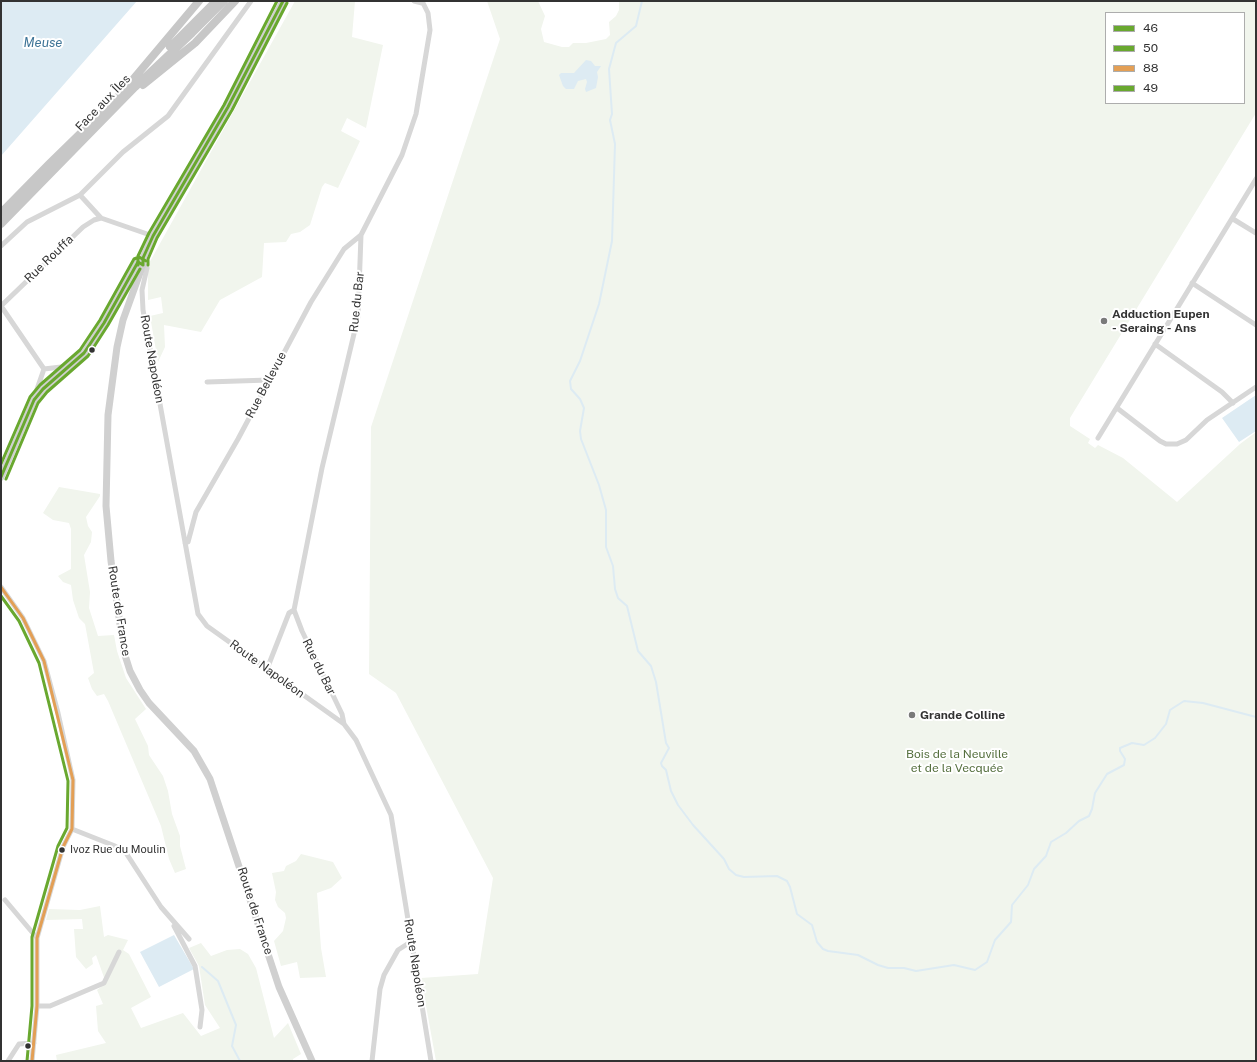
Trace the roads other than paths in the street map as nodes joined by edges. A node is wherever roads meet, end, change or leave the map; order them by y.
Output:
1 (199, 1) edge
2 (216, 1) edge
3 (224, 1) edge
4 (235, 1) edge
5 (251, 1) edge
6 (283, 1) edge
7 (414, 1) edge
8 (422, 2) edge
9 (123, 95) junction
10 (1256, 179) edge
11 (80, 194) junction
12 (1, 213) edge
13 (101, 218) junction
14 (1233, 218) junction
15 (1, 224) edge
16 (1256, 233) edge
17 (361, 235) junction
18 (153, 236) junction
19 (1, 246) edge
20 (143, 265) junction
21 (1192, 283) junction
22 (1, 306) edge
23 (1256, 326) edge
24 (1155, 344) junction
25 (44, 369) junction
26 (66, 369) junction
27 (269, 380) junction
28 (207, 382) dead end
29 (1256, 387) edge
30 (39, 393) junction
31 (1233, 403) junction
32 (1116, 408) junction
33 (1098, 438) dead end
34 (1, 477) edge
35 (185, 543) junction
36 (1, 586) edge
37 (294, 610) junction
38 (267, 669) junction
39 (344, 724) junction
40 (72, 829) junction
41 (5, 900) dead end
42 (171, 920) junction
43 (37, 938) junction
44 (189, 939) dead end
45 (412, 941) junction
46 (119, 952) dead end
47 (37, 1006) junction
48 (200, 1027) dead end
49 (34, 1043) junction
50 (8, 1061) edge
51 (32, 1061) edge
52 (312, 1061) edge
53 (372, 1061) edge
54 (431, 1061) edge

1 - 9 highway
2 - 9 highway, Face aux Îles
3 - 9 highway, Face aux Îles
4 - 9 highway
5 - 11 street
6 - 18 main road, Route de France
7 - 8 street, Rue du Bar
8 - 17 street, Rue du Bar
9 - 12 highway, Face aux Îles
9 - 15 highway, Face aux Îles
10 - 14 street
11 - 13 street
11 - 19 street
13 - 18 street
13 - 22 street, Rue Rouffa
14 - 16 street
14 - 21 street
17 - 27 street, Rue Bellevue
17 - 37 street, Rue du Bar
18 - 20 main road, Route de France
20 - 26 main road
20 - 35 street, Route Napoléon
20 - 52 main road, Route de France
21 - 23 street
21 - 24 street
22 - 25 street, Rue Rouffa
24 - 31 street
24 - 32 street
25 - 26 street
25 - 30 street
26 - 30 main road
27 - 28 street
27 - 35 street, Rue Bellevue
29 - 31 street
30 - 34 main road
31 - 32 street
32 - 33 street
35 - 38 street, Route Napoléon
36 - 40 street
37 - 38 street, Rue du Bar
37 - 39 street, Rue du Bar
38 - 39 street, Route Napoléon
39 - 45 street, Route Napoléon
40 - 42 street
40 - 43 street
41 - 43 street
42 - 44 street
42 - 48 street
43 - 47 street
45 - 53 street
45 - 54 street, Route Napoléon
46 - 47 street
47 - 49 street
49 - 50 street
49 - 51 street

